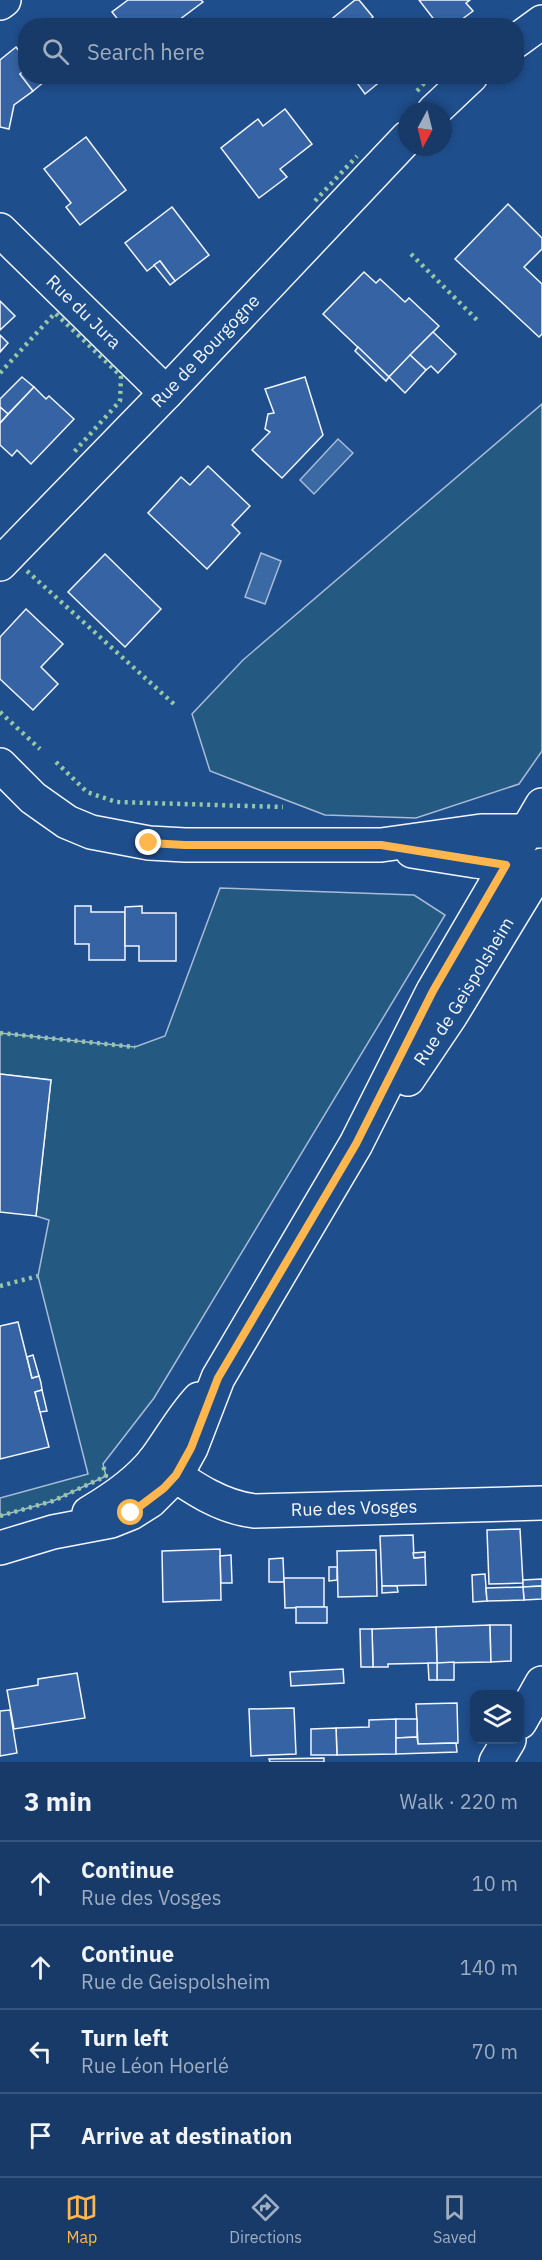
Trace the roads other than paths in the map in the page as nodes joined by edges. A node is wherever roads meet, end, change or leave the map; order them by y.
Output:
1 (4, 0) edge
2 (0, 3) edge
3 (542, 22) edge
4 (524, 36) edge
5 (463, 84) edge
6 (444, 102) edge
7 (398, 148) edge
8 (0, 230) edge
9 (166, 393) junction
10 (0, 564) edge
11 (0, 765) edge
12 (537, 823) edge
13 (381, 845) junction
14 (506, 865) junction
15 (541, 867) edge
16 (356, 1144) junction
17 (165, 1468) junction
18 (542, 1503) edge
19 (0, 1548) edge
20 (542, 1683) edge
21 (524, 1714) edge
22 (507, 1744) edge
23 (496, 1762) edge

1 - 2 street
3 - 4 street
5 - 6 street
7 - 9 street, Rue de Bourgogne
8 - 9 street, Rue du Jura
9 - 10 street, Rue de Bourgogne
11 - 13 street
12 - 13 street
12 - 14 street, Rue de Geispolsheim
13 - 14 street
14 - 15 street
14 - 16 street, Rue de Geispolsheim
15 - 16 street, Rue de Geispolsheim
16 - 17 street, Rue de Geispolsheim
17 - 18 street, Rue des Vosges
17 - 19 street
20 - 21 street
22 - 23 street

